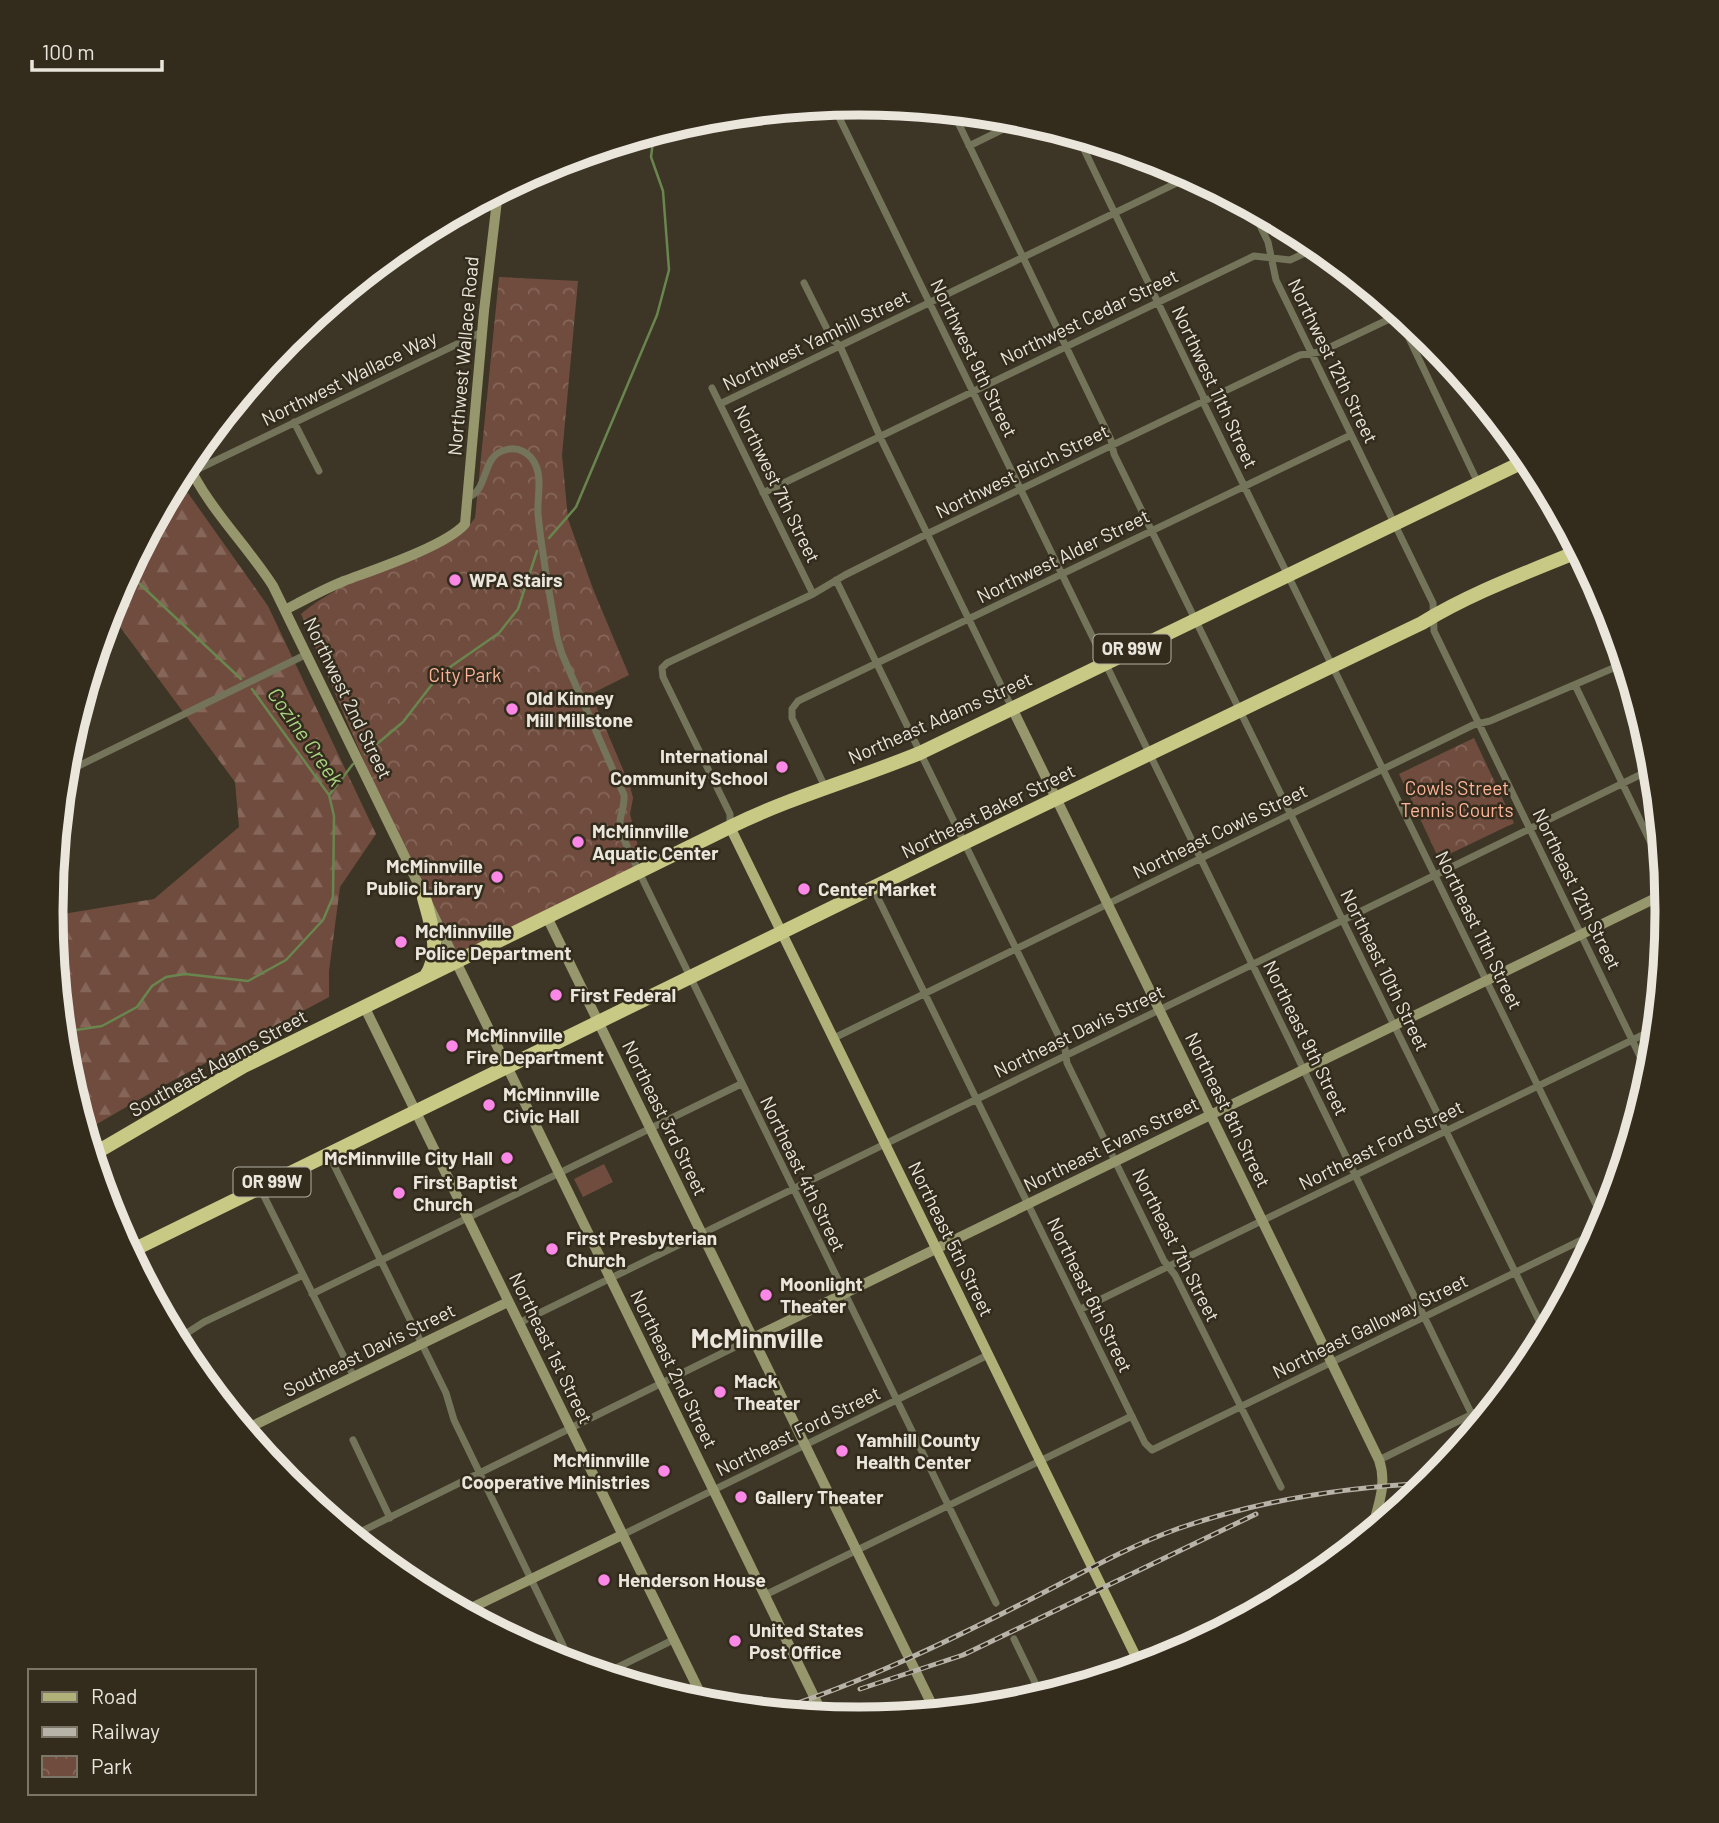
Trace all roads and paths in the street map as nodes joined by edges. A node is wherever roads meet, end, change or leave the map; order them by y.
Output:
1 (838, 116) edge
2 (957, 121) edge
3 (1005, 129) edge
4 (969, 146) junction
5 (1083, 147) edge
6 (1178, 182) edge
7 (497, 203) edge
8 (1115, 213) junction
9 (1258, 222) edge
10 (1307, 252) edge
11 (1023, 258) junction
12 (1273, 259) junction
13 (804, 283) dead end
14 (1158, 301) junction
15 (929, 303) junction
16 (1391, 319) edge
17 (482, 332) junction
18 (1408, 334) edge
19 (840, 346) junction
20 (1066, 347) junction
21 (1312, 353) junction
22 (712, 388) dead end
23 (972, 391) junction
24 (1205, 401) junction
25 (720, 404) junction
26 (294, 422) junction
27 (881, 435) junction
28 (1351, 435) junction
29 (1112, 445) junction
30 (203, 461) edge
31 (1518, 463) edge
32 (318, 471) dead end
33 (194, 475) edge
34 (1478, 482) junction
35 (1244, 487) junction
36 (1021, 489) junction
37 (763, 493) junction
38 (467, 498) junction
39 (1394, 523) junction
40 (1152, 531) junction
41 (927, 534) junction
42 (1567, 547) edge
43 (1571, 554) edge
44 (1062, 575) junction
45 (1287, 575) junction
46 (1516, 576) junction
47 (836, 580) junction
48 (813, 594) junction
49 (285, 610) junction
50 (1433, 616) junction
51 (970, 619) junction
52 (1195, 619) junction
53 (307, 654) junction
54 (876, 663) junction
55 (1105, 663) junction
56 (1332, 665) junction
57 (1617, 666) edge
58 (1575, 685) junction
59 (1012, 708) junction
60 (1240, 709) junction
61 (1479, 724) junction
62 (920, 752) junction
63 (1150, 754) junction
64 (76, 767) edge
65 (1383, 769) junction
66 (1644, 773) edge
67 (1623, 784) junction
68 (826, 789) junction
69 (1056, 799) junction
70 (1291, 814) junction
71 (730, 827) junction
72 (1531, 828) junction
73 (964, 843) junction
74 (1653, 846) edge
75 (1201, 858) junction
76 (639, 872) junction
77 (1435, 875) junction
78 (873, 888) junction
79 (425, 898) junction
80 (1655, 898) edge
81 (1108, 904) junction
82 (547, 917) junction
83 (1343, 920) junction
84 (782, 932) junction
85 (1581, 934) junction
86 (1016, 949) junction
87 (456, 961) junction
88 (1252, 964) junction
89 (426, 976) junction
90 (690, 977) junction
91 (1486, 981) junction
92 (925, 993) junction
93 (364, 1006) junction
94 (1159, 1010) junction
95 (598, 1022) junction
96 (1394, 1026) junction
97 (1646, 1033) edge
98 (834, 1038) junction
99 (1633, 1040) junction
100 (1066, 1055) junction
101 (1642, 1060) edge
102 (507, 1067) junction
103 (1304, 1070) junction
104 (741, 1084) junction
105 (1538, 1086) junction
106 (976, 1099) junction
107 (415, 1112) junction
108 (1211, 1115) junction
109 (650, 1129) junction
110 (1446, 1131) junction
111 (885, 1144) junction
112 (100, 1150) edge
113 (329, 1154) junction
114 (1115, 1162) junction
115 (558, 1173) junction
116 (1355, 1175) junction
117 (260, 1188) junction
118 (792, 1189) junction
119 (1028, 1204) junction
120 (1598, 1209) edge
121 (467, 1217) junction
122 (1262, 1221) junction
123 (702, 1233) junction
124 (1585, 1238) edge
125 (138, 1248) edge
126 (936, 1249) junction
127 (381, 1260) junction
128 (1169, 1266) junction
129 (1515, 1273) junction
130 (303, 1275) junction
131 (610, 1278) junction
132 (312, 1294) junction
133 (844, 1294) junction
134 (508, 1302) junction
135 (1081, 1309) junction
136 (1424, 1317) junction
137 (519, 1322) junction
138 (1540, 1324) edge
139 (185, 1334) edge
140 (753, 1338) junction
141 (422, 1344) junction
142 (988, 1355) junction
143 (1331, 1362) junction
144 (354, 1377) junction
145 (661, 1383) junction
146 (897, 1400) junction
147 (1241, 1406) junction
148 (1479, 1410) edge
149 (1472, 1414) junction
150 (1132, 1416) junction
151 (1474, 1418) edge
152 (252, 1426) edge
153 (570, 1428) junction
154 (353, 1440) dead end
155 (805, 1444) junction
156 (1152, 1450) joint
157 (1379, 1460) junction
158 (1041, 1461) junction
159 (479, 1474) junction
160 (1281, 1487) dead end
161 (714, 1489) junction
162 (948, 1506) junction
163 (390, 1518) junction
164 (1375, 1518) edge
165 (361, 1532) edge
166 (622, 1535) junction
167 (858, 1551) junction
168 (530, 1579) junction
169 (765, 1595) junction
170 (996, 1603) dead end
171 (473, 1607) edge
172 (1014, 1639) dead end
173 (673, 1640) junction
174 (566, 1651) edge
175 (1137, 1658) edge
176 (614, 1669) edge
177 (1038, 1688) edge
178 (699, 1692) edge
179 (932, 1704) edge
180 (819, 1706) edge

1 - 15 street, Northwest 9th Street
2 - 4 street, Northeast 10th Street
3 - 4 street
4 - 11 street, Northeast 10th Street
5 - 8 street, Northwest 11th Street
6 - 8 street, Northwest Yamhill Street
7 - 17 street, Northwest Wallace Road
8 - 11 street, Northwest Yamhill Street
8 - 14 street, Northwest 11th Street
9 - 12 street, Northwest 12th Street
10 - 12 street, Northwest Cedar Street
11 - 15 street, Northwest Yamhill Street
11 - 20 street, Northeast 10th Street
12 - 14 street, Northwest Cedar Street
12 - 21 street, Northwest 12th Street
13 - 19 street
14 - 20 street, Northwest Cedar Street
14 - 24 street, Northwest 11th Street
15 - 19 street, Northwest Yamhill Street
15 - 23 street, Northwest 9th Street
16 - 21 street, Northwest Birch Street
17 - 26 street, Northwest Wallace Way
17 - 38 street, Northwest Wallace Road
18 - 34 street
19 - 25 street, Northwest Yamhill Street
19 - 27 street
20 - 23 street, Northwest Cedar Street
20 - 29 street, Northeast 10th Street
21 - 24 street, Northwest Birch Street
21 - 28 street, Northwest 12th Street
22 - 25 street, Northwest 7th Street
23 - 27 street, Northwest Cedar Street
23 - 36 street, Northwest 9th Street
24 - 29 street, Northwest Birch Street
24 - 35 street, Northwest 11th Street
25 - 37 street, Northwest 7th Street
26 - 30 street, Northwest Wallace Way
26 - 32 street
27 - 37 street, Northwest Cedar Street
27 - 41 street
28 - 35 street, Northwest Alder Street
28 - 39 street, Northwest 12th Street
29 - 36 street, Northwest Birch Street
29 - 40 street, Northeast 10th Street
31 - 34 highway, Northeast Adams Street / OR 99W
33 - 49 street, Northwest 2nd Street
34 - 39 highway, Northeast Adams Street / OR 99W
35 - 40 street, Northwest Alder Street
35 - 45 street, Northwest 11th Street
36 - 41 street, Northwest Birch Street
36 - 44 street, Northwest 9th Street
37 - 48 street, Northwest 7th Street
38 - 49 street, Northwest Wallace Road
38 - 76 street, Northeast 4th Street
39 - 45 highway, Northeast Adams Street / OR 99W
39 - 50 street, Northeast 12th Street
40 - 44 street, Northwest Alder Street
40 - 52 street, Northeast 10th Street
41 - 47 street, Northwest Birch Street
41 - 51 street
42 - 46 highway
43 - 46 highway, Northeast Baker Street / OR 99W
44 - 51 street, Northwest Alder Street
44 - 55 street, Northwest 9th Street
45 - 52 highway, Northeast Adams Street / OR 99W
45 - 56 street, Northeast 11th Street
46 - 50 highway, Northeast Baker Street / OR 99W
47 - 48 street, Northwest Birch Street
47 - 54 street, Northwest 7th Street
48 - 71 street, Northwest Birch Street
49 - 53 street, Northwest 2nd Street
50 - 56 highway, Northeast Baker Street / OR 99W
50 - 61 street, Northeast 12th Street
51 - 54 street, Northwest Alder Street
51 - 59 street
52 - 55 highway, Northeast Adams Street / OR 99W
52 - 60 street, Northeast 10th Street
53 - 64 street
53 - 79 street, Northwest 2nd Street
54 - 62 street, Northwest 7th Street
54 - 68 street, Northwest Alder Street
55 - 59 highway, Northeast Adams Street / OR 99W
55 - 63 street, Northeast 9th Street
56 - 60 highway, Northeast Baker Street / OR 99W
56 - 65 street, Northeast 11th Street
57 - 58 street, Northeast Cowls Street
58 - 61 street, Northeast Cowls Street
58 - 67 street
59 - 62 highway, Northeast Adams Street / OR 99W
59 - 69 street, Northeast 8th Street
60 - 63 highway, Northeast Baker Street / OR 99W
60 - 70 street, Northeast 10th Street
61 - 65 street, Northeast Cowls Street
61 - 72 street, Northeast 12th Street
62 - 68 highway, Northeast Adams Street / OR 99W
62 - 73 street, Northeast 7th Street
63 - 69 highway, Northeast Baker Street / OR 99W
63 - 75 street, Northeast 9th Street
65 - 70 street, Northeast Cowls Street
65 - 77 street, Northeast 11th Street
66 - 67 street, Northeast Davis Street
67 - 72 street, Northeast Davis Street
67 - 74 street
68 - 71 highway, Northeast Adams Street / OR 99W
69 - 73 highway, Northeast Baker Street / OR 99W
69 - 81 street, Northeast 8th Street
70 - 75 street, Northeast Cowls Street
70 - 83 street, Northeast 10th Street
71 - 76 highway, Northeast Adams Street / OR 99W
71 - 84 main road, Northeast 5th Street
72 - 77 street, Northeast Davis Street
72 - 85 street, Northeast 12th Street
73 - 78 highway, Northeast Baker Street / OR 99W
73 - 86 street, Northeast 7th Street
75 - 81 street, Northeast Cowls Street
75 - 88 street, Northeast 9th Street
76 - 82 highway, Northeast Adams Street / OR 99W
76 - 90 street, Northeast 4th Street
77 - 83 street, Northeast Davis Street
77 - 91 street, Northeast 11th Street
78 - 84 highway, Northeast Baker Street / OR 99W
78 - 92 street, Northeast 6th Street
79 - 87 street, Northwest 2nd Street
79 - 89 highway
80 - 85 street, Northeast Evans Street
81 - 86 street, Northeast Cowls Street
81 - 94 street, Northeast 8th Street
82 - 87 highway, Northeast Adams Street / OR 99W
82 - 95 street, Northeast 3rd Street
83 - 88 street, Northeast Davis Street
83 - 96 street, Northeast 10th Street
84 - 90 highway, Northeast Baker Street / OR 99W
84 - 98 main road, Northeast 5th Street
85 - 91 street, Northeast Evans Street
85 - 99 street, Northeast 12th Street
86 - 92 street, Northeast Cowls Street
86 - 100 street, Northeast 7th Street
87 - 89 highway, Northeast Adams Street / OR 99W
87 - 102 street, Northeast 2nd Street
88 - 94 street, Northeast Davis Street
88 - 103 street, Northeast 9th Street
89 - 93 highway, Northeast Adams Street / OR 99W
90 - 95 highway, Northeast Baker Street / OR 99W
90 - 104 street, Northeast 4th Street
91 - 96 street, Northeast Evans Street
91 - 105 street, Northeast 11th Street
92 - 98 street, Northeast Cowls Street
92 - 106 street, Northeast 6th Street
93 - 107 street, Northeast 1st Street
93 - 112 highway, Southeast Adams Street / OR 99W
94 - 100 street, Northeast Davis Street
94 - 108 street, Northeast 8th Street
95 - 102 highway, Northeast Baker Street / OR 99W
95 - 109 street, Northeast 3rd Street
96 - 103 street, Northeast Evans Street
96 - 110 street, Northeast 10th Street
97 - 99 street, Northeast Ford Street
98 - 111 main road, Northeast 5th Street
99 - 101 street, Northeast 12th Street
99 - 105 street, Northeast Ford Street
100 - 106 street, Northeast Davis Street
100 - 114 street, Northeast 7th Street
102 - 107 highway, Northeast Baker Street / OR 99W
102 - 115 street, Northeast 2nd Street
103 - 108 street, Northeast Evans Street
103 - 116 street, Northeast 9th Street
104 - 109 street
104 - 118 street, Northeast 4th Street
105 - 110 street, Northeast Ford Street
105 - 120 street, Northeast 11th Street
106 - 111 street, Northeast Davis Street
106 - 119 street, Northeast 6th Street
107 - 113 highway, OR 99W
107 - 121 street, Northeast 1st Street
108 - 114 street, Northeast Evans Street
108 - 122 street, Northeast 8th Street
109 - 115 street
109 - 123 street, Northeast 3rd Street
110 - 116 street, Northeast Ford Street
110 - 129 street, Northeast 10th Street
111 - 118 street, Northeast Davis Street
111 - 126 main road, Northeast 5th Street
113 - 117 highway, OR 99W
113 - 127 street
114 - 119 street, Northeast Evans Street
114 - 128 street, Northeast 7th Street
115 - 121 street
115 - 131 street, Northeast 2nd Street
116 - 122 street, Northeast Ford Street
116 - 136 street, Northeast 9th Street
117 - 125 highway, OR 99W
117 - 130 street
118 - 123 street, Northeast Davis Street
118 - 133 street, Northeast 4th Street
119 - 126 street, Northeast Evans Street
119 - 135 street, Northeast 6th Street
121 - 127 street
121 - 134 street, Northeast 1st Street
122 - 128 street, Northeast Ford Street
122 - 143 street, Northeast 8th Street
123 - 131 street, Northeast Davis Street
123 - 140 street, Northeast 3rd Street
124 - 129 street, Northeast Galloway Street
126 - 133 street, Northeast Evans Street
126 - 142 main road, Northeast 5th Street
127 - 132 street
127 - 141 street
128 - 135 street, Northeast Ford Street
128 - 147 street, Northeast 7th Street
129 - 136 street, Northeast Galloway Street
129 - 138 street, Northeast 10th Street
130 - 132 street
130 - 139 street
131 - 137 street, Northeast Davis Street
131 - 145 street, Northeast 2nd Street
132 - 144 street
133 - 140 street, Northeast Evans Street
133 - 146 street, Northeast 4th Street
134 - 137 street, Northeast 1st Street
134 - 141 street, Southeast Davis Street
135 - 150 street, Northeast 6th Street
136 - 143 street, Northeast Galloway Street
136 - 149 street, Northeast 9th Street
137 - 153 street, Northeast 1st Street
140 - 145 street, Northeast Evans Street
140 - 155 street, Northeast 3rd Street
141 - 144 street, Southeast Davis Street
141 - 159 street
142 - 146 street, Northeast Ford Street
142 - 158 main road, Northeast 5th Street
143 - 147 street, Northeast Galloway Street
143 - 157 street, Northeast 8th Street
144 - 152 street, Southeast Davis Street
145 - 153 street, Northeast Evans Street
145 - 161 street, Northeast 2nd Street
146 - 155 street, Northeast Ford Street
146 - 162 street, Northeast 4th Street
147 - 156 street, Northeast Galloway Street
147 - 160 street, Northeast 7th Street
148 - 149 street
149 - 151 street, Northeast 9th Street
149 - 157 street
150 - 156 street, Northeast 6th Street
150 - 158 street
153 - 159 street, Northeast Evans Street
153 - 166 street, Northeast 1st Street
154 - 163 street
155 - 161 street, Northeast Ford Street
155 - 167 street, Northeast 3rd Street
157 - 164 street, Northeast 8th Street
158 - 162 street
158 - 175 main road, Northeast 5th Street
159 - 163 street, Northeast Evans Street
159 - 168 street
161 - 166 street, Northeast Ford Street
161 - 169 street, Northeast 2nd Street
162 - 167 street
162 - 170 street, Northeast 4th Street
163 - 165 street, Northeast Evans Street
166 - 168 street
166 - 173 street, Northeast 1st Street
167 - 169 street
167 - 179 street, Northeast 3rd Street
168 - 171 street
168 - 174 street
169 - 180 street, Northeast 2nd Street
172 - 177 street
173 - 176 street
173 - 178 street, Northeast 1st Street

